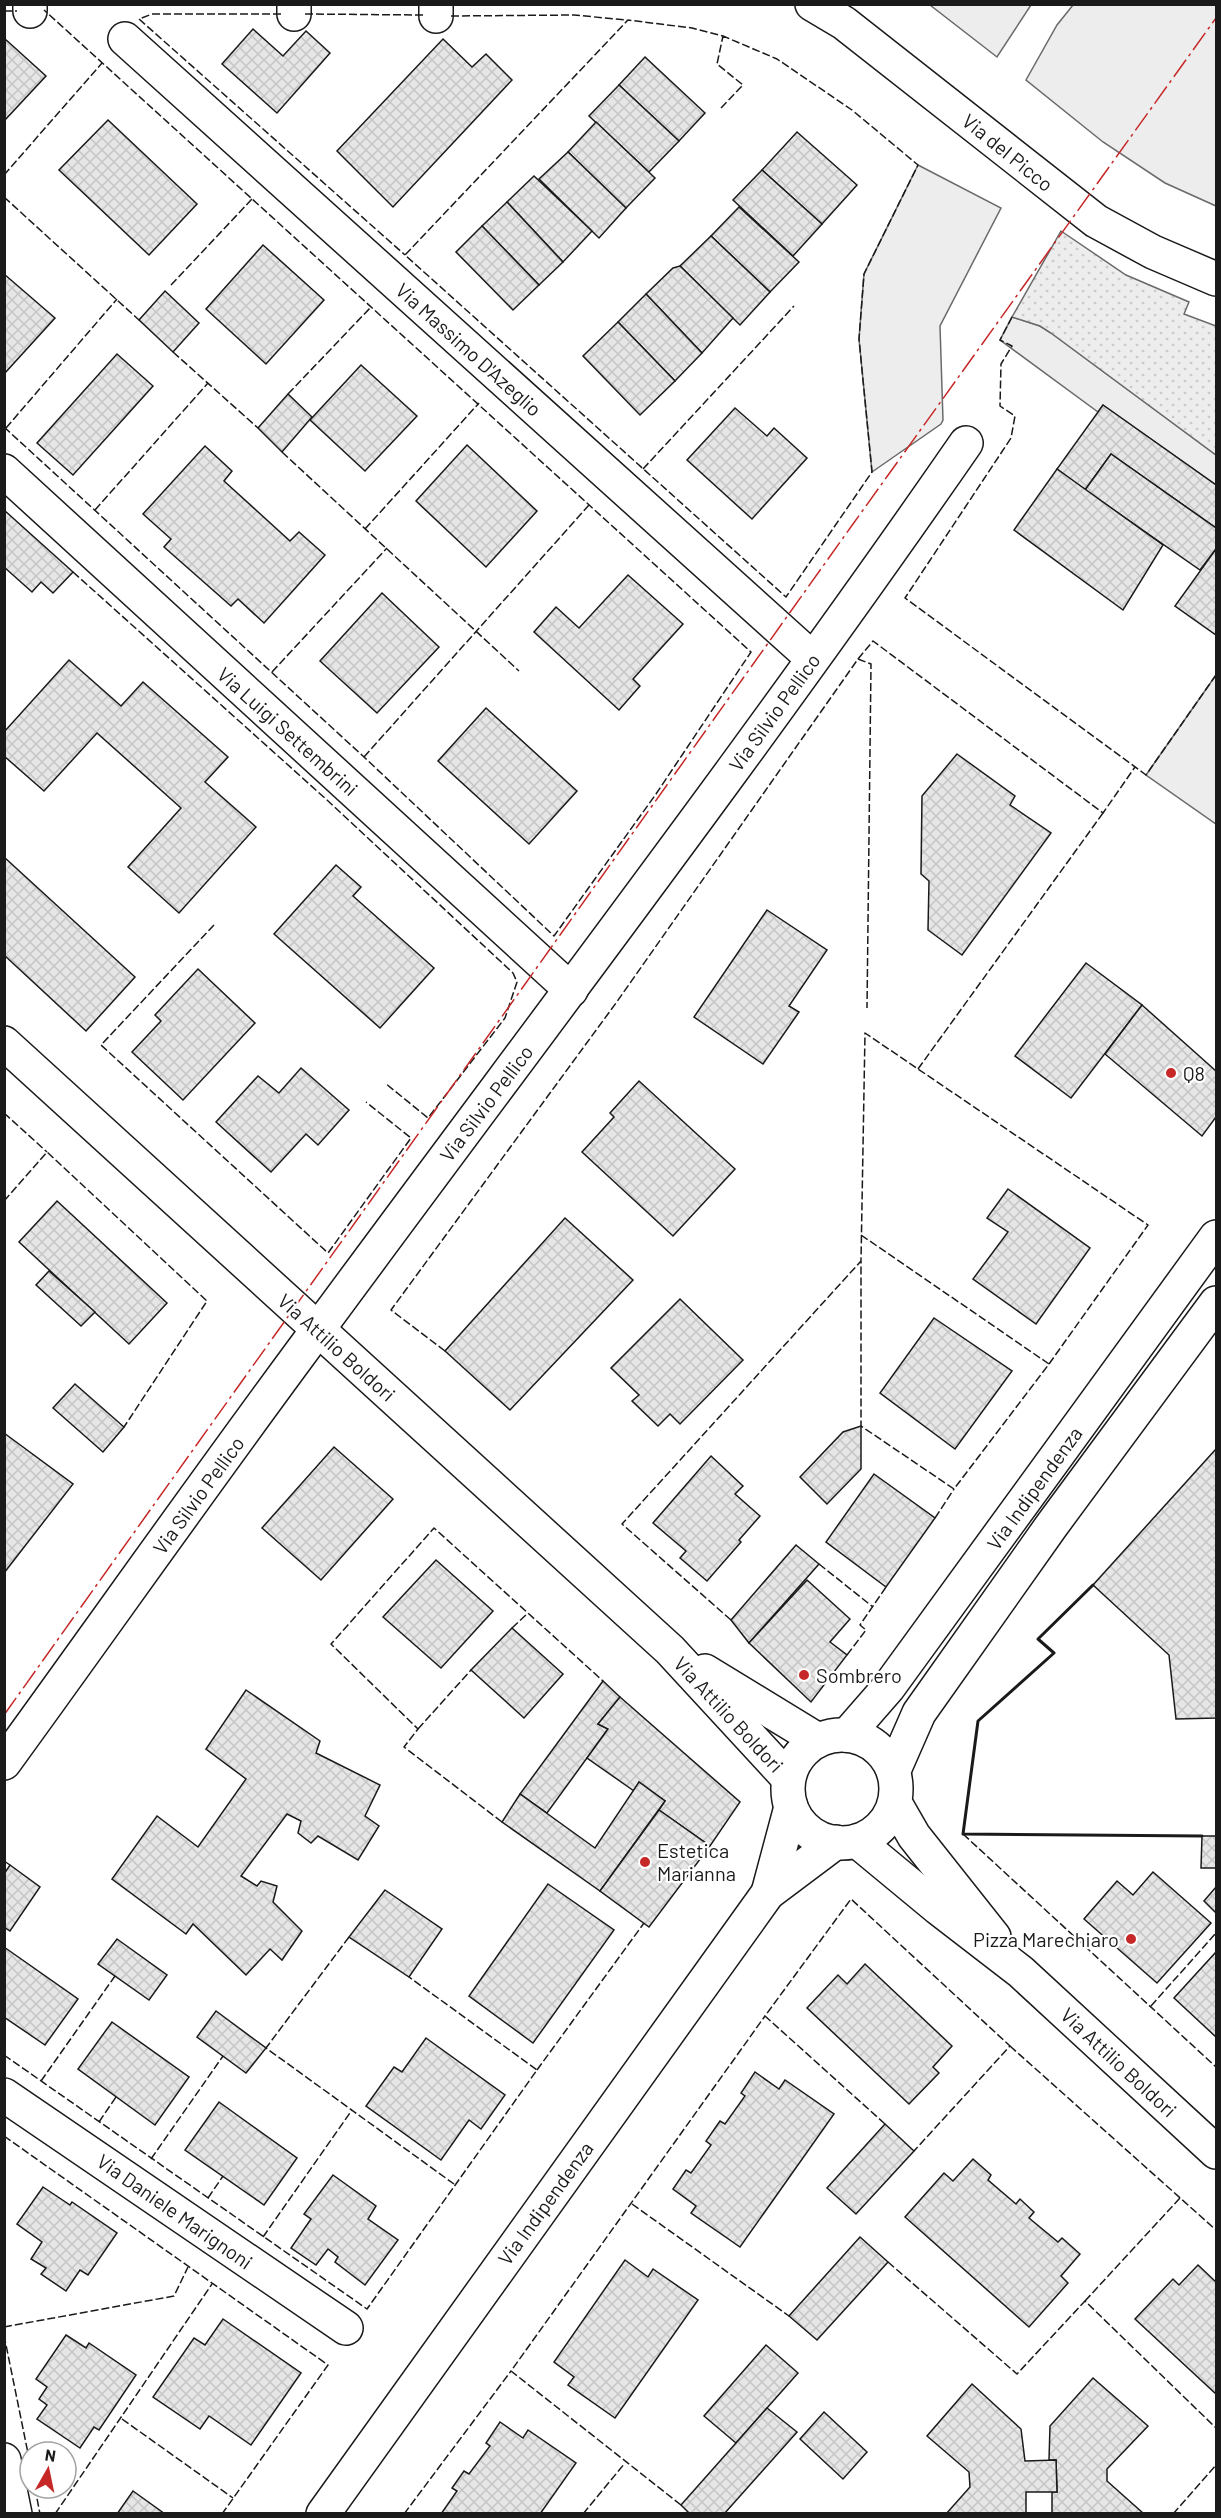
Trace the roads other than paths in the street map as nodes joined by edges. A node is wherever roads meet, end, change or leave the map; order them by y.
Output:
1 (812, 4) edge
2 (125, 39) dead end
3 (1216, 279) edge
4 (966, 443) dead end
5 (4, 471) edge
6 (812, 658) junction
7 (571, 990) junction
8 (4, 1043) edge
9 (1216, 1237) edge
10 (1216, 1303) edge
11 (318, 1329) junction
12 (670, 1650) junction
13 (833, 1738) junction
14 (4, 1763) edge
15 (894, 1770) junction
16 (789, 1792) junction
17 (895, 1803) junction
18 (847, 1841) junction
19 (768, 1893) junction
20 (1021, 1972) junction
21 (4, 2095) edge
22 (1216, 2152) edge
23 (346, 2328) dead end
24 (6, 2471) edge
25 (15, 2514) edge
26 (323, 2514) edge

1 - 3 street, Via del Picco
2 - 6 street, Via Massimo D'Azeglio
4 - 6 street, Via Silvio Pellico
5 - 7 street, Via Luigi Settembrini
6 - 7 street, Via Silvio Pellico
7 - 11 street, Via Silvio Pellico
8 - 11 street, Via Attilio Boldori
9 - 13 street, Via Indipendenza
10 - 15 street, Via Indipendenza
11 - 12 street, Via Attilio Boldori
11 - 14 street, Via Silvio Pellico
12 - 13 street, Via Attilio Boldori
12 - 16 street, Via Attilio Boldori
13 - 15 street
13 - 16 street
15 - 17 street
16 - 18 street
16 - 19 street, Via Indipendenza
17 - 18 street
17 - 20 street, Via Attilio Boldori
18 - 19 street, Via Indipendenza
18 - 20 street, Via Attilio Boldori
19 - 26 street, Via Indipendenza
20 - 22 street, Via Attilio Boldori
21 - 23 street, Via Daniele Marignoni
24 - 25 street

